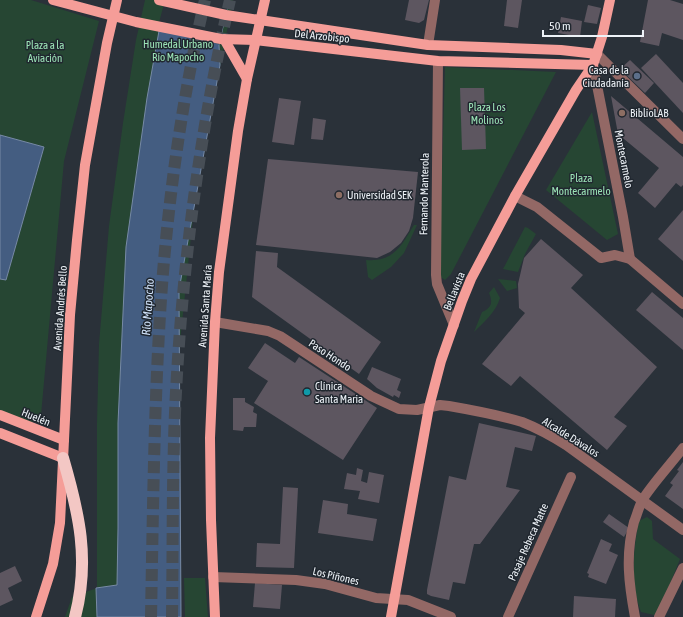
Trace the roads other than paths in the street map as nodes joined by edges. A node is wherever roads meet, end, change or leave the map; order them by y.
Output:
1 (53, 0) edge
2 (117, 0) edge
3 (159, 0) edge
4 (264, 0) edge
5 (435, 0) edge
6 (610, 0) edge
7 (112, 16) junction
8 (260, 20) junction
9 (222, 39) junction
10 (255, 40) junction
11 (428, 45) junction
12 (597, 54) junction
13 (438, 61) junction
14 (593, 64) junction
15 (247, 79) junction
16 (683, 139) edge
17 (515, 196) junction
18 (630, 259) junction
19 (683, 304) edge
20 (215, 322) junction
21 (454, 325) junction
22 (429, 408) junction
23 (0, 415) edge
24 (0, 433) edge
25 (64, 440) junction
26 (683, 448) edge
27 (63, 458) junction
28 (571, 477) dead end
29 (643, 500) junction
30 (683, 530) edge
31 (683, 568) edge
32 (213, 577) junction
33 (394, 599) junction
34 (634, 614) edge
35 (36, 617) edge
36 (75, 617) edge
37 (215, 617) edge
38 (391, 617) edge
39 (451, 617) edge
40 (508, 617) edge
41 (644, 617) edge
42 (659, 617) edge

1 - 7 main road, Del Arzobispo
2 - 7 main road, Avenida Andrés Bello
3 - 8 main road, Del Arzobispo
4 - 8 main road, Avenida Santa María
5 - 11 street
6 - 12 main road, Bellavista
7 - 9 main road, Del Arzobispo
7 - 25 main road, Avenida Andrés Bello
8 - 10 main road, Avenida Santa María
8 - 11 main road, Del Arzobispo
9 - 10 main road, Del Arzobispo
9 - 15 main road
10 - 13 main road, Del Arzobispo
10 - 15 main road, Avenida Santa María
11 - 12 main road, Del Arzobispo
12 - 14 main road, Bellavista
12 - 16 street
13 - 14 main road, Del Arzobispo
13 - 21 street, Fernando Manterola
14 - 17 main road, Bellavista
14 - 18 street, Montecarmelo
15 - 20 main road, Avenida Santa María
17 - 18 street
17 - 21 main road, Bellavista
18 - 19 street
20 - 22 street, Paso Hondo
20 - 32 main road, Avenida Santa María
21 - 22 main road, Bellavista
22 - 29 street, Alcalde Dávalos
22 - 33 main road, Bellavista
23 - 25 main road, Huelén
24 - 27 main road
25 - 27 main road, Avenida Andrés Bello
26 - 29 street
27 - 35 main road, Avenida Andrés Bello
27 - 36 highway
28 - 40 street, Pasaje Rebeca Matte
29 - 30 street, Alcalde Dávalos
29 - 34 street
31 - 42 street
32 - 33 street, Los Piñones
32 - 37 main road, Avenida Santa María
33 - 38 main road, Bellavista
33 - 39 street, Los Piñones
34 - 41 street

